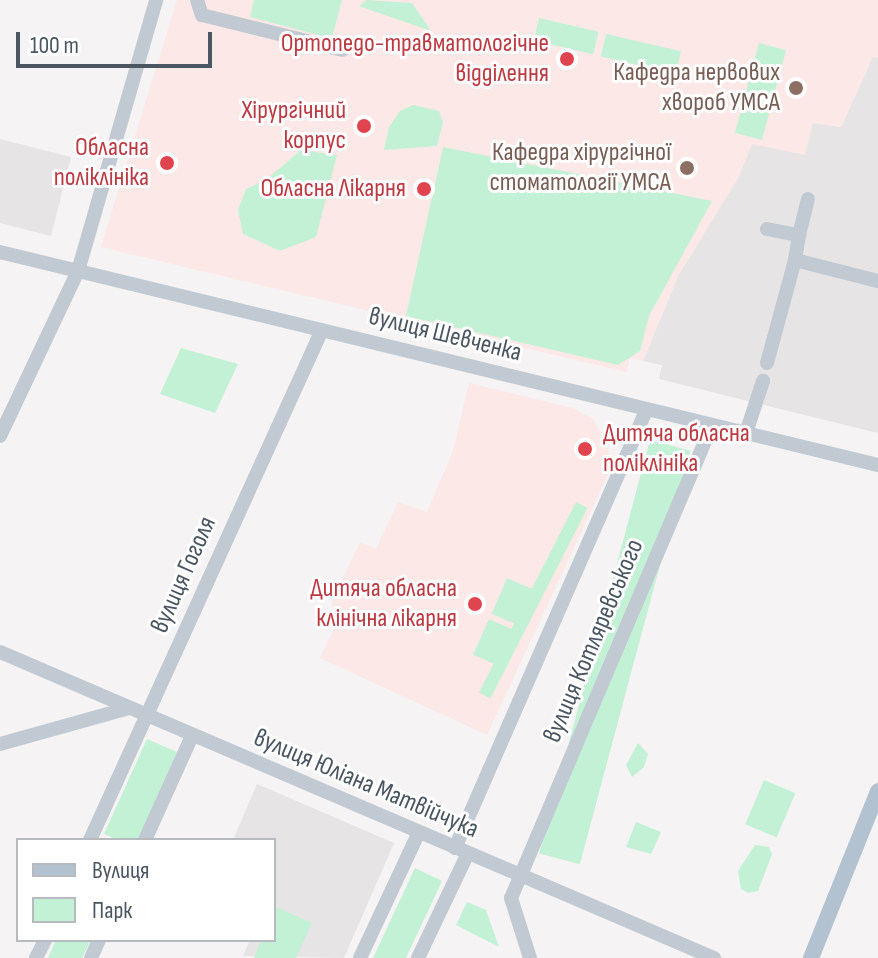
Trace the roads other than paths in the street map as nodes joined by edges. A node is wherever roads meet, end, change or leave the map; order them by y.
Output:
1 (156, 0) edge
2 (197, 0) edge
3 (343, 50) dead end
4 (808, 199) dead end
5 (767, 229) dead end
6 (799, 235) junction
7 (0, 252) edge
8 (795, 260) junction
9 (78, 271) junction
10 (878, 281) edge
11 (322, 330) junction
12 (767, 363) dead end
13 (763, 381) dead end
14 (647, 409) junction
15 (712, 425) junction
16 (746, 433) junction
17 (0, 436) edge
18 (878, 465) edge
19 (0, 652) edge
20 (129, 708) junction
21 (146, 716) junction
22 (192, 736) junction
23 (0, 744) edge
24 (878, 791) edge
25 (419, 832) junction
26 (91, 838) edge
27 (146, 838) edge
28 (461, 850) junction
29 (521, 876) junction
30 (360, 958) edge
31 (418, 958) edge
32 (530, 958) edge
33 (714, 958) edge
34 (811, 958) edge

1 - 9 street
2 - 3 street
4 - 6 street
5 - 6 street
6 - 8 street
7 - 9 street, вулиця Шевченка
8 - 10 street
8 - 12 street
9 - 11 street, вулиця Шевченка
9 - 17 street
11 - 14 street, вулиця Шевченка
11 - 21 street, вулиця Гоголя
13 - 16 street
14 - 15 street, вулиця Шевченка
14 - 28 street, вулиця Котляревського
15 - 16 street, вулиця Шевченка
15 - 29 street, вулиця Котляревського
16 - 18 street, вулиця Шевченка
19 - 20 street, вулиця Юліана Матвійчука
20 - 21 street, вулиця Юліана Матвійчука
20 - 23 street
21 - 22 street, вулиця Юліана Матвійчука
21 - 26 street, вулиця Гоголя
22 - 25 street, вулиця Юліана Матвійчука
22 - 27 street
24 - 34 main road
25 - 28 street, вулиця Юліана Матвійчука
25 - 30 street
28 - 29 street, вулиця Юліана Матвійчука
28 - 31 street, вулиця Котляревського
29 - 32 street, вулиця Котляревського
29 - 33 street, вулиця Юліана Матвійчука

